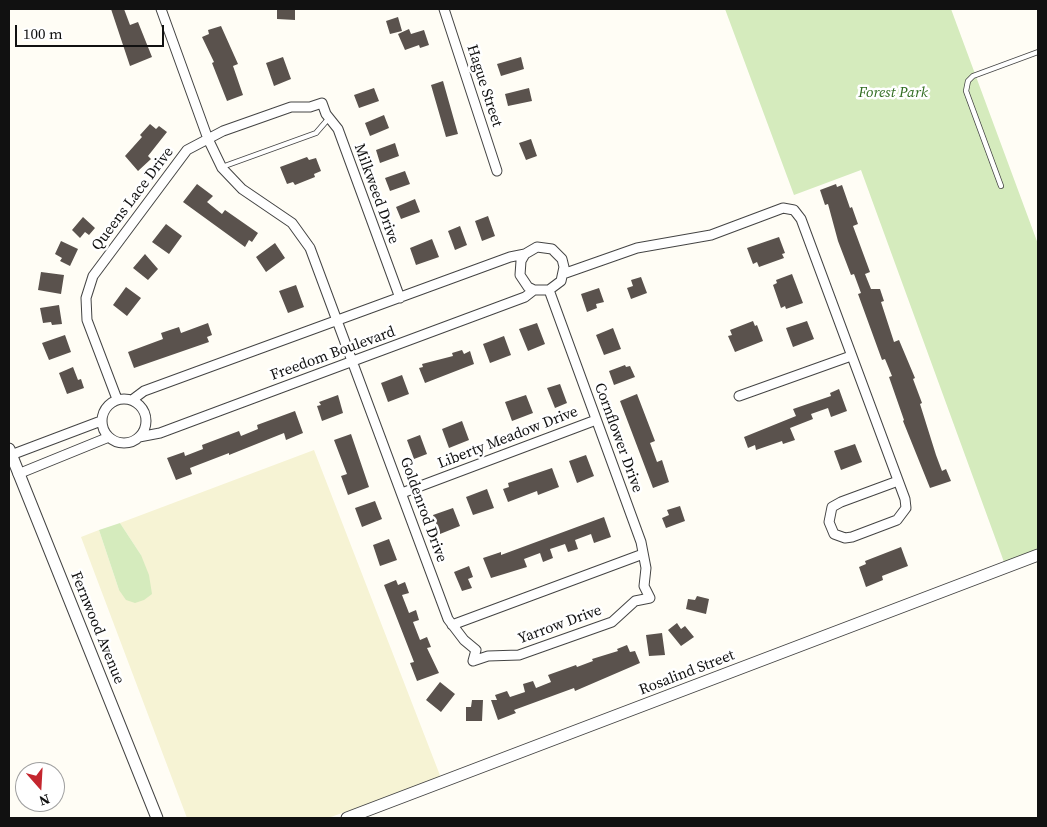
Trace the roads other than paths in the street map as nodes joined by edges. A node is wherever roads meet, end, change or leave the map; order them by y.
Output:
1 (161, 9) edge
2 (444, 9) edge
3 (1038, 52) edge
4 (322, 103) joint
5 (329, 118) junction
6 (208, 139) junction
7 (222, 166) junction
8 (497, 171) dead end
9 (1001, 186) dead end
10 (525, 254) junction
11 (564, 274) junction
12 (534, 290) junction
13 (549, 290) junction
14 (400, 298) junction
15 (337, 320) junction
16 (851, 356) junction
17 (353, 361) junction
18 (738, 396) dead end
19 (117, 399) junction
20 (132, 400) junction
21 (596, 420) junction
22 (101, 422) junction
23 (109, 437) junction
24 (139, 437) junction
25 (10, 452) edge
26 (18, 474) junction
27 (898, 481) junction
28 (402, 493) junction
29 (643, 554) junction
30 (1038, 555) edge
31 (650, 598) joint
32 (452, 625) junction
33 (474, 661) joint
34 (157, 818) edge
35 (347, 818) edge

1 - 6 street, Goldenrod Drive
2 - 8 street, Hague Street
3 - 9 lane
4 - 5 street, Milkweed Drive
4 - 6 street, Queens Lace Drive
5 - 7 lane
5 - 14 street, Milkweed Drive
6 - 7 street, Goldenrod Drive
6 - 19 street, Queens Lace Drive
7 - 15 street, Goldenrod Drive
10 - 11 street
10 - 12 street
10 - 14 street, Freedom Boulevard
11 - 13 street
11 - 16 street
12 - 13 street
12 - 17 street, Freedom Boulevard
13 - 21 street, Cornflower Drive
14 - 15 street, Freedom Boulevard
15 - 17 street, Goldenrod Drive
15 - 20 street, Freedom Boulevard
16 - 18 street
16 - 27 street
17 - 24 street, Freedom Boulevard
17 - 28 street, Goldenrod Drive
19 - 20 street
19 - 22 street
20 - 24 street
21 - 28 street, Liberty Meadow Drive
21 - 29 street, Cornflower Drive
22 - 23 street
22 - 25 street
23 - 24 street
23 - 26 street
25 - 26 street, Fernwood Avenue
26 - 34 street, Fernwood Avenue
27 - 27 street
28 - 32 street, Goldenrod Drive
29 - 31 street, Cornflower Drive
29 - 32 street
30 - 35 street, Rosalind Street
31 - 33 street, Yarrow Drive
32 - 33 street, Goldenrod Drive

